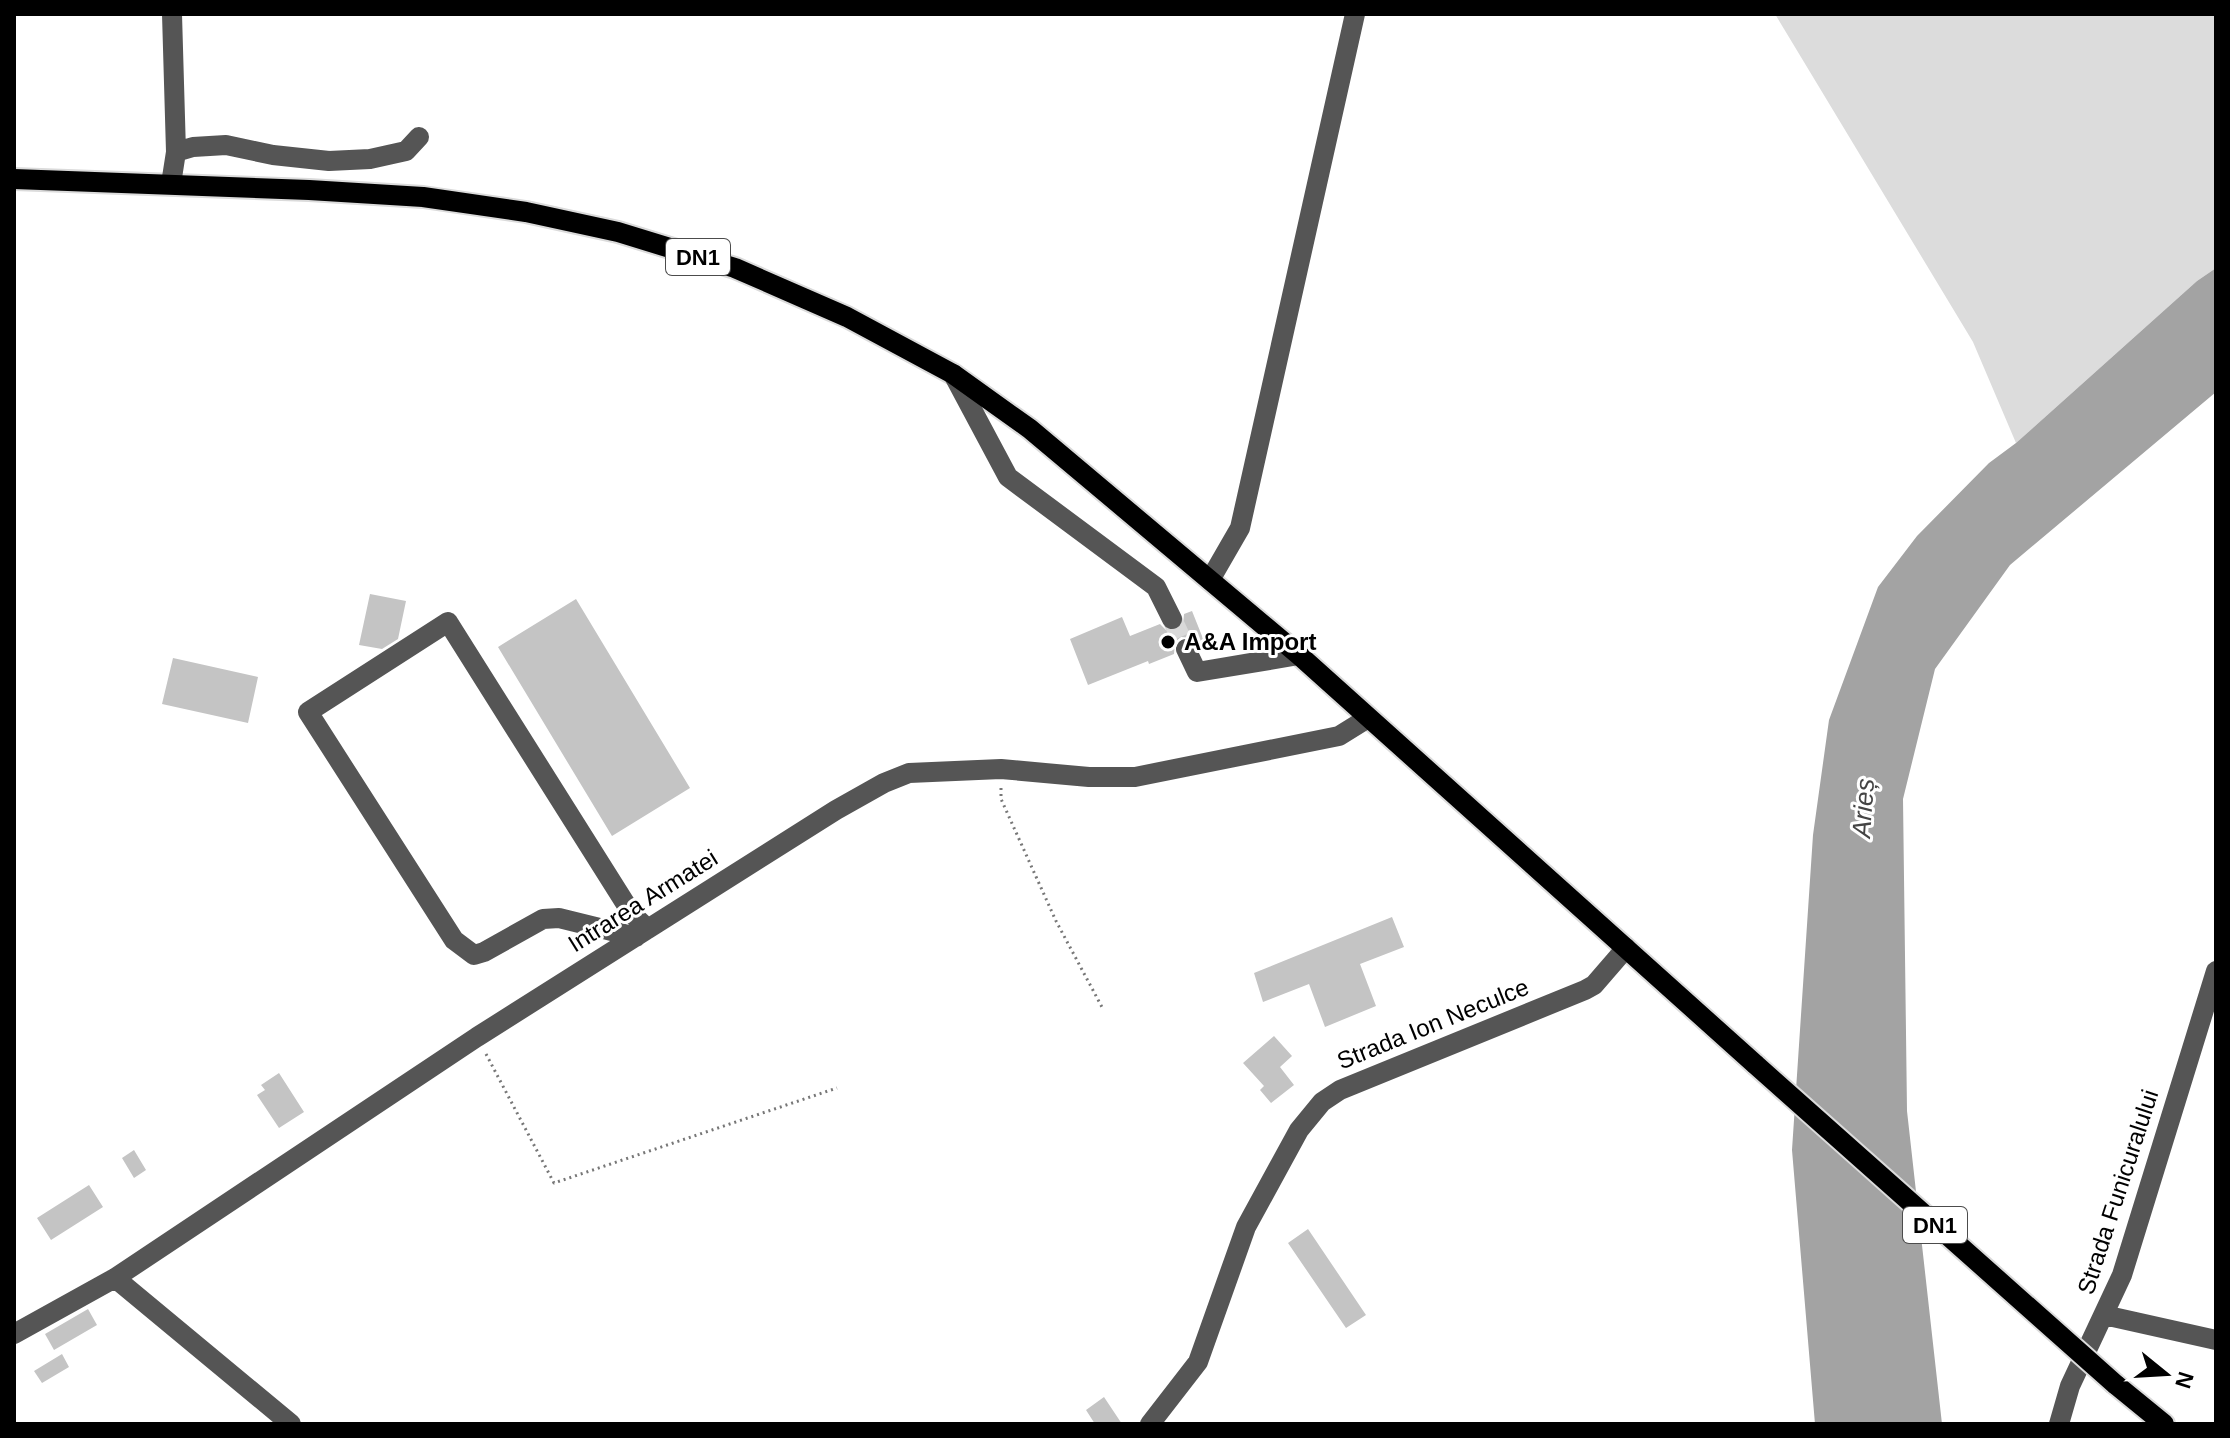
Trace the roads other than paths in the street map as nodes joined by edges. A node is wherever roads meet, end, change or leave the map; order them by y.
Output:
1 (172, 14) edge
2 (1355, 14) edge
3 (419, 137) dead end
4 (176, 152) junction
5 (14, 179) edge
6 (171, 184) junction
7 (953, 374) junction
8 (1210, 580) junction
9 (1172, 619) tunnel mouth
10 (1186, 649) tunnel mouth
11 (1299, 655) junction
12 (1368, 718) junction
13 (642, 933) junction
14 (1626, 948) junction
15 (2216, 971) edge
16 (115, 1278) junction
17 (2104, 1315) junction
18 (14, 1334) edge
19 (2216, 1340) edge
20 (2064, 1419) edge
21 (291, 1424) edge
22 (1150, 1424) edge
23 (2164, 1424) edge

1 - 4 street
2 - 8 street
3 - 4 street
4 - 6 street
5 - 6 main road, DN1
6 - 7 main road, DN1
7 - 8 main road, DN1
7 - 9 street
8 - 11 main road, DN1
10 - 11 street
11 - 12 main road, DN1
12 - 13 street, Intrarea Armatei
12 - 14 main road, DN1
13 - 13 street
13 - 16 street, Intrarea Armatei
14 - 22 street, Strada Ion Neculce
14 - 23 main road, DN1, bridge
15 - 17 street, Strada Funicuralului
16 - 18 street, Intrarea Armatei
16 - 21 street
17 - 19 street
17 - 20 street, Strada Funicuralului

